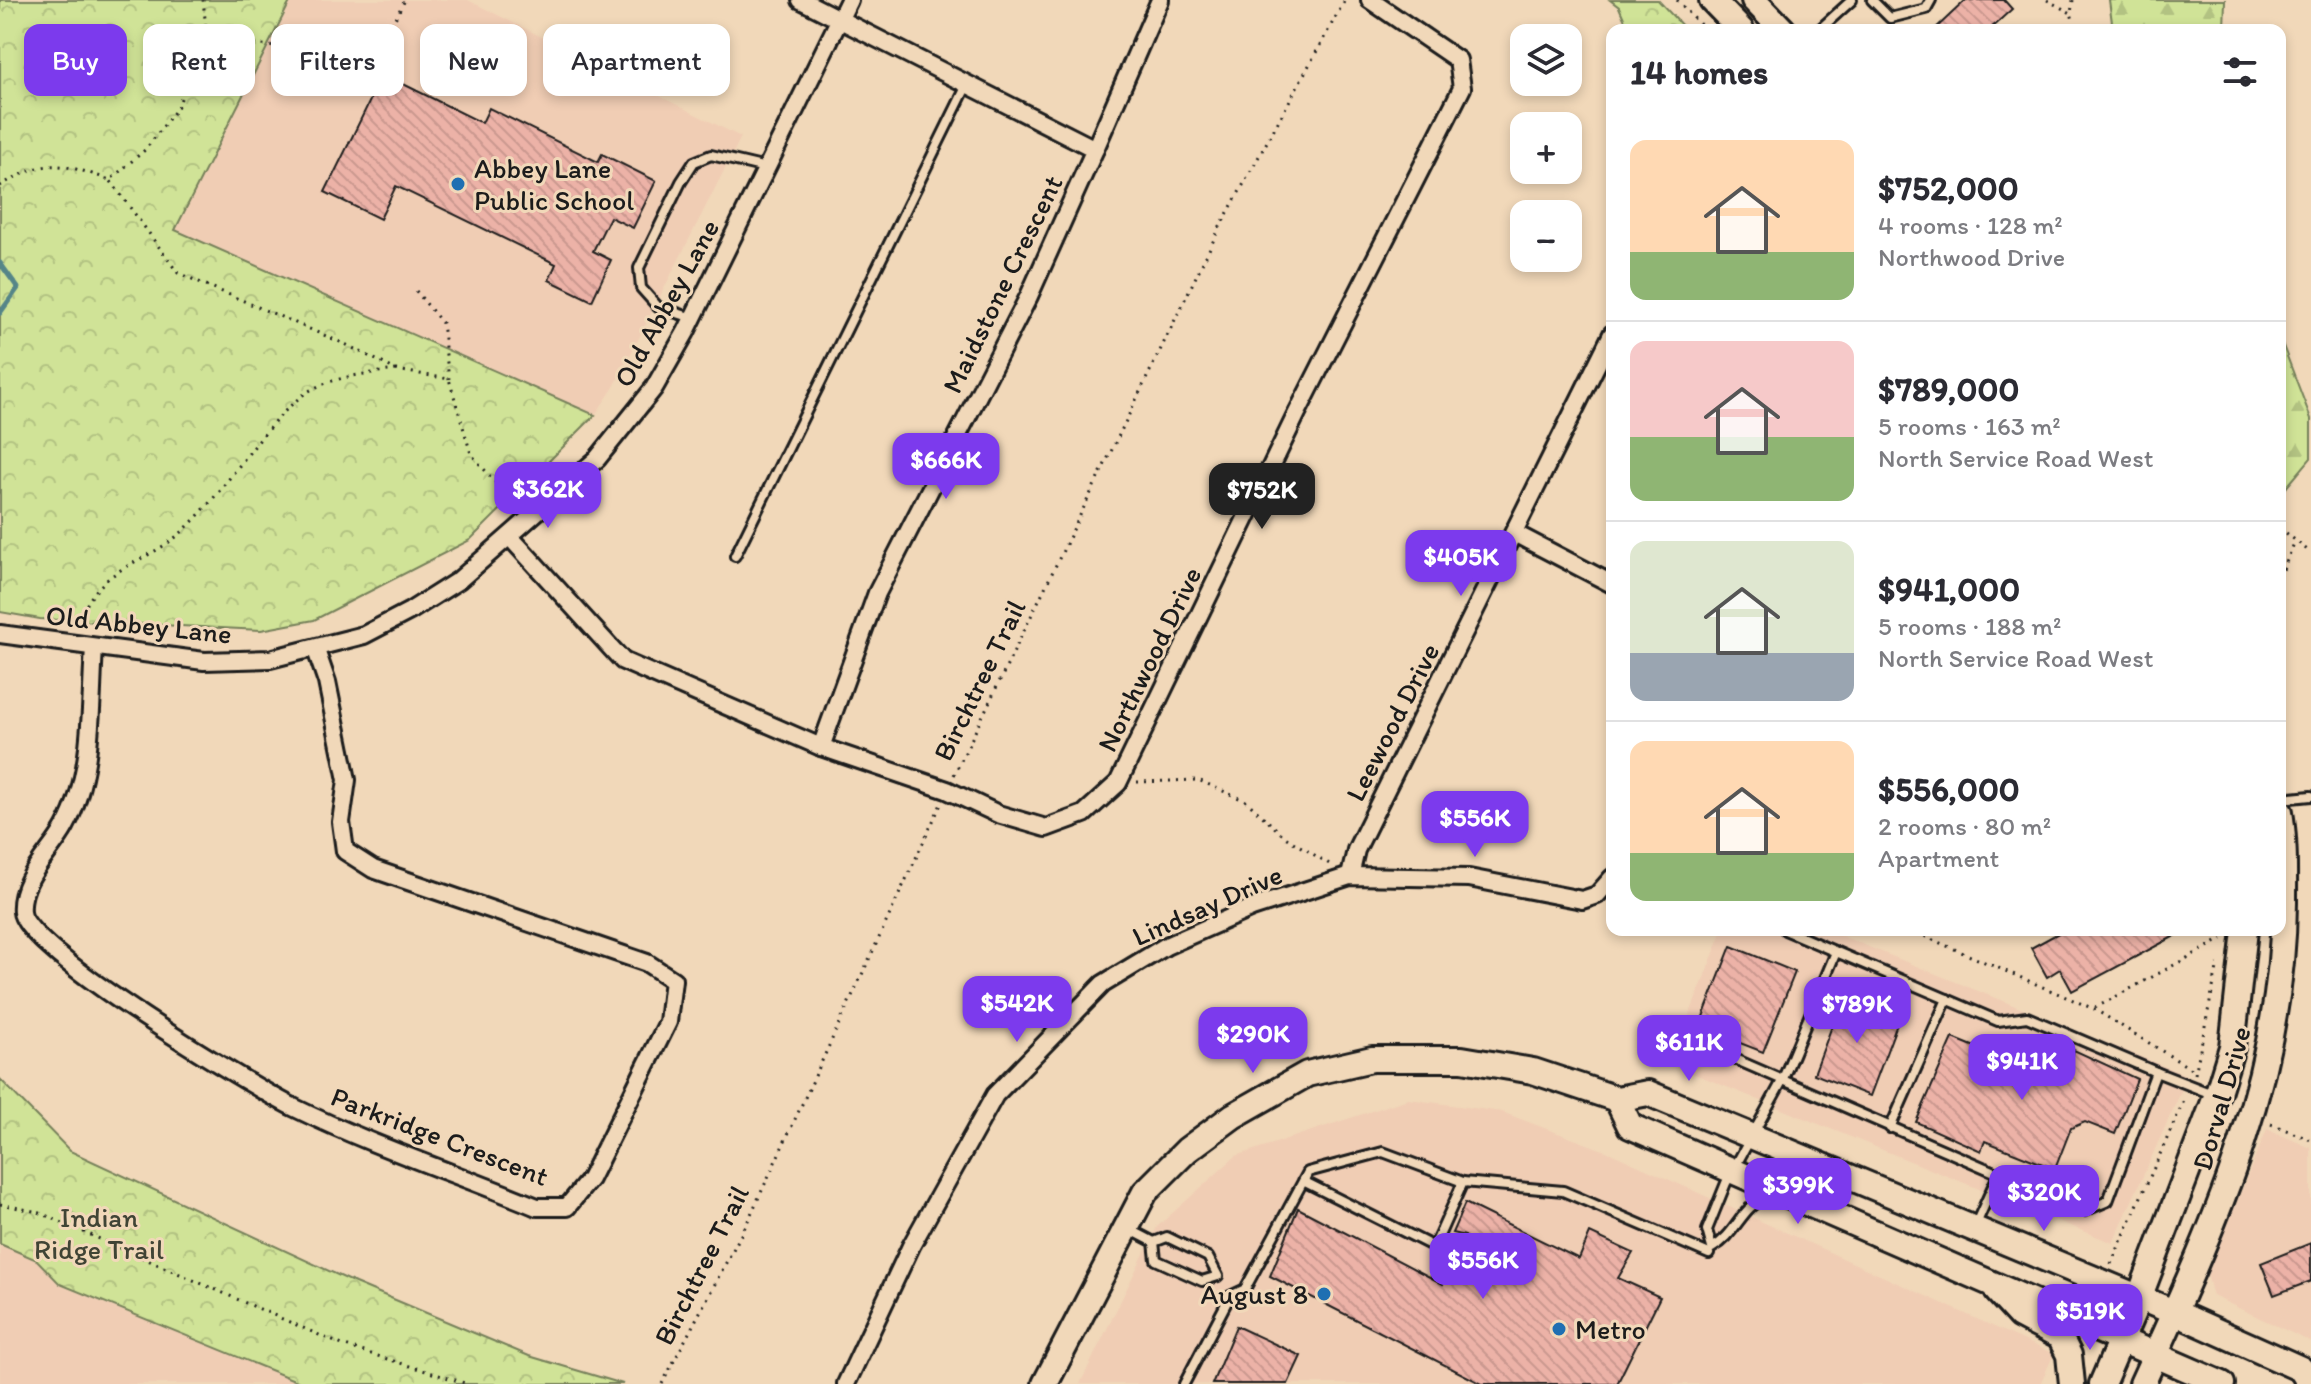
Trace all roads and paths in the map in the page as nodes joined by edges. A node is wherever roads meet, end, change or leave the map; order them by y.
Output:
1 (203, 0) edge
2 (405, 0) edge
3 (801, 0) edge
4 (849, 0) edge
5 (1160, 0) edge
6 (1345, 0) edge
7 (1370, 0) edge
8 (1677, 0) edge
9 (1712, 0) edge
10 (1754, 0) edge
11 (1852, 0) edge
12 (1872, 0) edge
13 (1931, 0) edge
14 (2047, 0) edge
15 (2073, 0) edge
16 (2071, 13) junction
17 (839, 19) junction
18 (206, 24) edge
19 (1699, 24) edge
20 (1735, 24) edge
21 (1777, 24) edge
22 (1826, 24) edge
23 (2074, 24) edge
24 (255, 44) edge
25 (967, 85) junction
26 (182, 96) edge
27 (1095, 149) junction
28 (766, 168) junction
29 (110, 180) junction
30 (0, 186) edge
31 (416, 291) dead end
32 (693, 318) junction
33 (1606, 346) edge
34 (396, 370) junction
35 (449, 379) junction
36 (529, 520) junction
37 (2286, 533) edge
38 (1516, 534) junction
39 (510, 537) junction
40 (2295, 541) junction
41 (2311, 553) edge
42 (735, 556) dead end
43 (2286, 563) edge
44 (1606, 581) edge
45 (0, 634) edge
46 (73, 646) junction
47 (94, 648) junction
48 (316, 650) junction
49 (821, 747) junction
50 (1118, 783) junction
51 (947, 790) junction
52 (2311, 796) edge
53 (2286, 798) edge
54 (1350, 876) junction
55 (1606, 885) edge
56 (1799, 936) edge
57 (1924, 936) edge
58 (2231, 936) edge
59 (2233, 936) edge
60 (2235, 936) edge
61 (2283, 936) edge
62 (2222, 949) dead end
63 (1836, 952) junction
64 (2219, 962) dead end
65 (1947, 999) junction
66 (2094, 1009) junction
67 (1700, 1044) dead end
68 (2156, 1072) junction
69 (2196, 1072) junction
70 (1782, 1081) junction
71 (2190, 1085) junction
72 (2217, 1096) junction
73 (1617, 1099) junction
74 (2271, 1124) dead end
75 (1890, 1128) junction
76 (1755, 1136) junction
77 (2311, 1140) edge
78 (1733, 1172) junction
79 (1998, 1175) junction
80 (1303, 1181) junction
81 (1463, 1182) junction
82 (1780, 1192) junction
83 (0, 1204) edge
84 (1124, 1226) junction
85 (1974, 1229) junction
86 (1154, 1242) junction
87 (1709, 1254) dead end
88 (2100, 1282) junction
89 (1989, 1284) junction
90 (2139, 1298) junction
91 (2176, 1313) junction
92 (2122, 1341) junction
93 (2156, 1354) junction
94 (468, 1384) edge
95 (662, 1384) edge
96 (846, 1384) edge
97 (1045, 1384) edge
98 (1184, 1384) edge
99 (2072, 1384) edge
100 (2102, 1384) edge
101 (2142, 1384) edge
102 (2222, 1384) edge
103 (2310, 1384) edge

1 - 18 path
2 - 24 path
3 - 17 street
4 - 17 street, Old Abbey Lane
5 - 27 street, Maidstone Crescent
6 - 51 path, Birchtree Trail
7 - 50 street, Northwood Drive
8 - 19 path
9 - 20 street
10 - 21 street
11 - 22 lane
12 - 13 lane
14 - 16 path
15 - 16 path
16 - 23 path
17 - 25 street
17 - 28 street, Old Abbey Lane
25 - 27 street
25 - 42 lane
26 - 29 path
27 - 49 street, Maidstone Crescent
28 - 32 street, Old Abbey Lane
28 - 32 lane
29 - 30 path
29 - 34 path
31 - 35 path
32 - 36 street, Old Abbey Lane
33 - 38 street, Leewood Drive
34 - 35 path
34 - 46 path
35 - 36 path
36 - 39 street, Old Abbey Lane
37 - 40 path
38 - 44 street
38 - 54 street, Leewood Drive
39 - 48 street, Old Abbey Lane
39 - 49 street
40 - 41 path
40 - 43 path
45 - 46 street, Old Abbey Lane
46 - 47 street, Old Abbey Lane
47 - 48 street, Old Abbey Lane
47 - 48 street, Parkridge Crescent
49 - 51 street, Northwood Drive
50 - 51 street, Northwood Drive
50 - 54 path
51 - 95 path, Birchtree Trail
52 - 53 lane
54 - 55 street, Lindsay Drive
54 - 96 street, Lindsay Drive
56 - 63 lane
57 - 66 path
58 - 66 path
59 - 62 path
60 - 72 street, Dorval Drive
61 - 91 street, Dorval Drive
63 - 65 lane
63 - 70 lane
64 - 69 path
65 - 68 lane
65 - 75 lane
66 - 69 path
67 - 70 lane
68 - 71 lane
68 - 79 lane
69 - 71 path
70 - 75 lane
70 - 76 lane
71 - 72 lane
71 - 88 path
72 - 90 street, Dorval Drive
73 - 76 street
73 - 78 street
73 - 84 street
74 - 77 path
75 - 79 lane
76 - 78 lane
76 - 85 street
78 - 82 street
78 - 82 lane
79 - 85 lane
80 - 81 lane
80 - 81 lane
80 - 98 lane
81 - 87 lane
82 - 89 street
83 - 94 path
84 - 86 lane
84 - 97 street
85 - 88 street
86 - 86 lane
88 - 90 street
89 - 92 street
89 - 99 street
90 - 91 street
90 - 92 street, Dorval Drive
91 - 93 street, Dorval Drive
91 - 103 street
92 - 93 street
92 - 100 street, Dorval Drive
93 - 101 street, Dorval Drive
93 - 102 street

